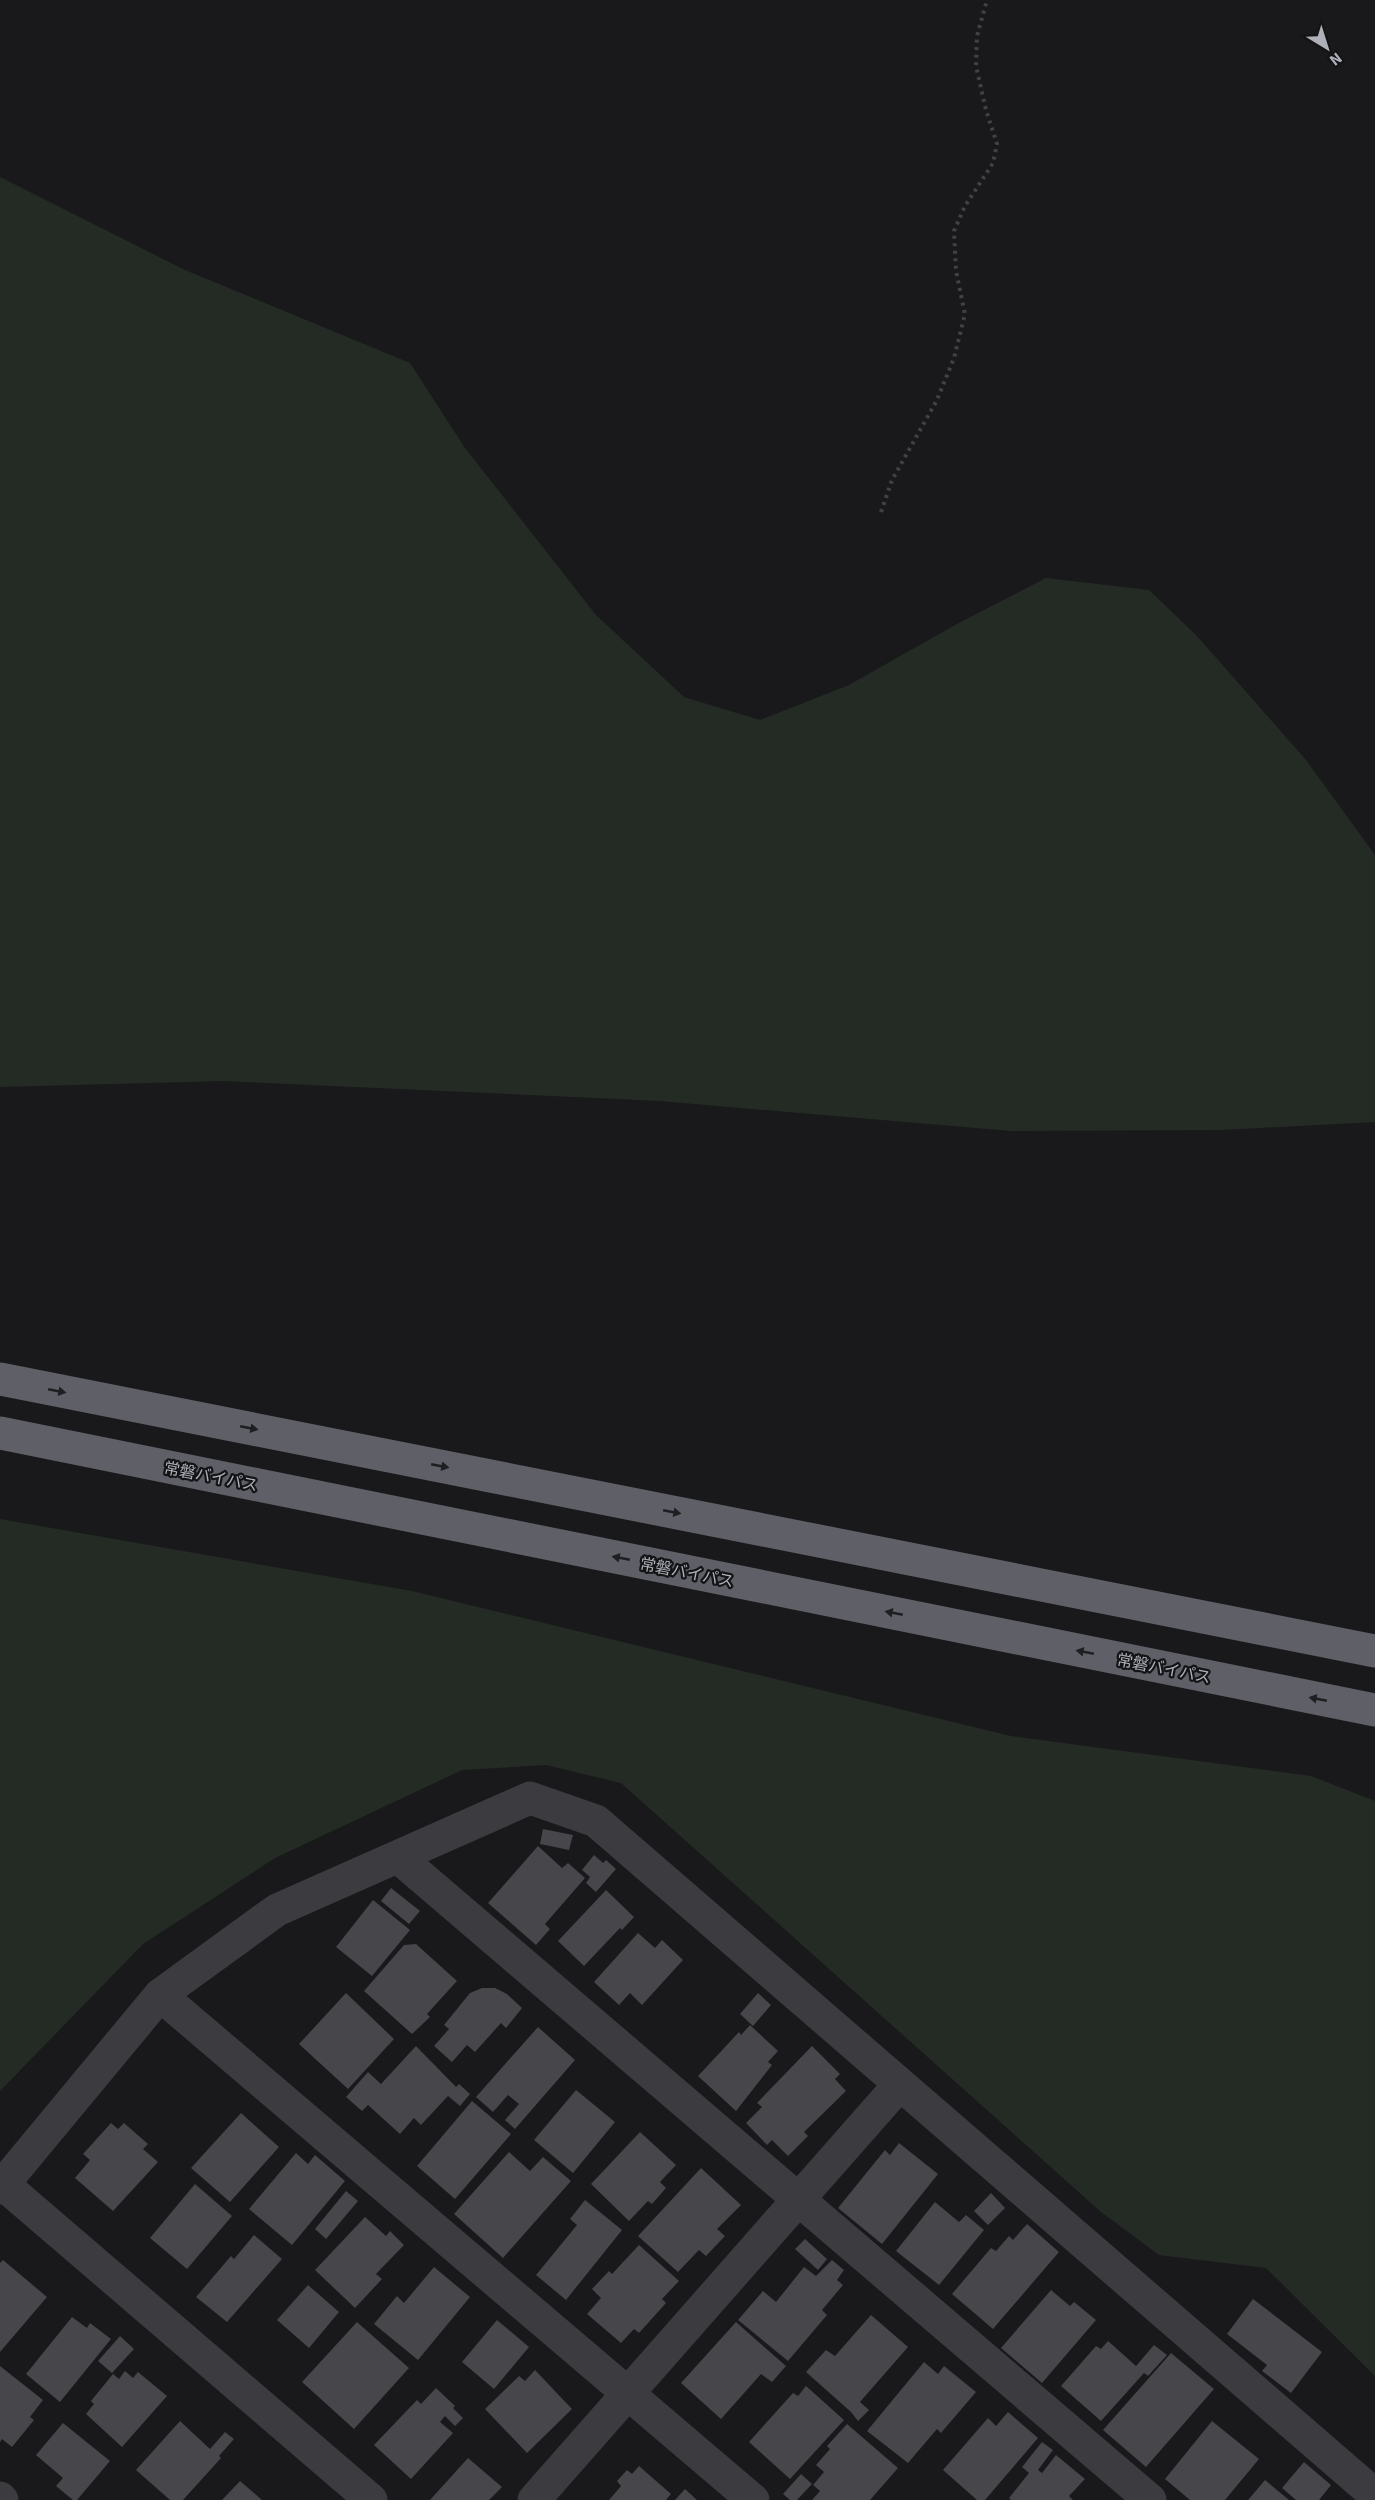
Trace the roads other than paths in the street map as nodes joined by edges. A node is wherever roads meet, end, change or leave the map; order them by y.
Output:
1 (0, 1379) edge
2 (0, 1433) edge
3 (1375, 1651) edge
4 (1375, 1710) edge
5 (398, 1857) junction
6 (160, 1995) junction
7 (900, 2084) junction
8 (2, 2186) edge
9 (798, 2199) junction
10 (627, 2393) junction
11 (1375, 2495) edge
12 (371, 2500) edge
13 (534, 2500) edge
14 (753, 2500) edge
15 (1150, 2500) edge

1 -> 3 highway
4 -> 2 highway, 常磐バイパス
5 - 6 street
5 - 7 street
5 - 9 street
6 - 8 street
6 - 10 street
7 - 9 street
7 - 11 street
8 - 12 street
9 - 10 street
9 - 15 street
10 - 13 street
10 - 14 street

